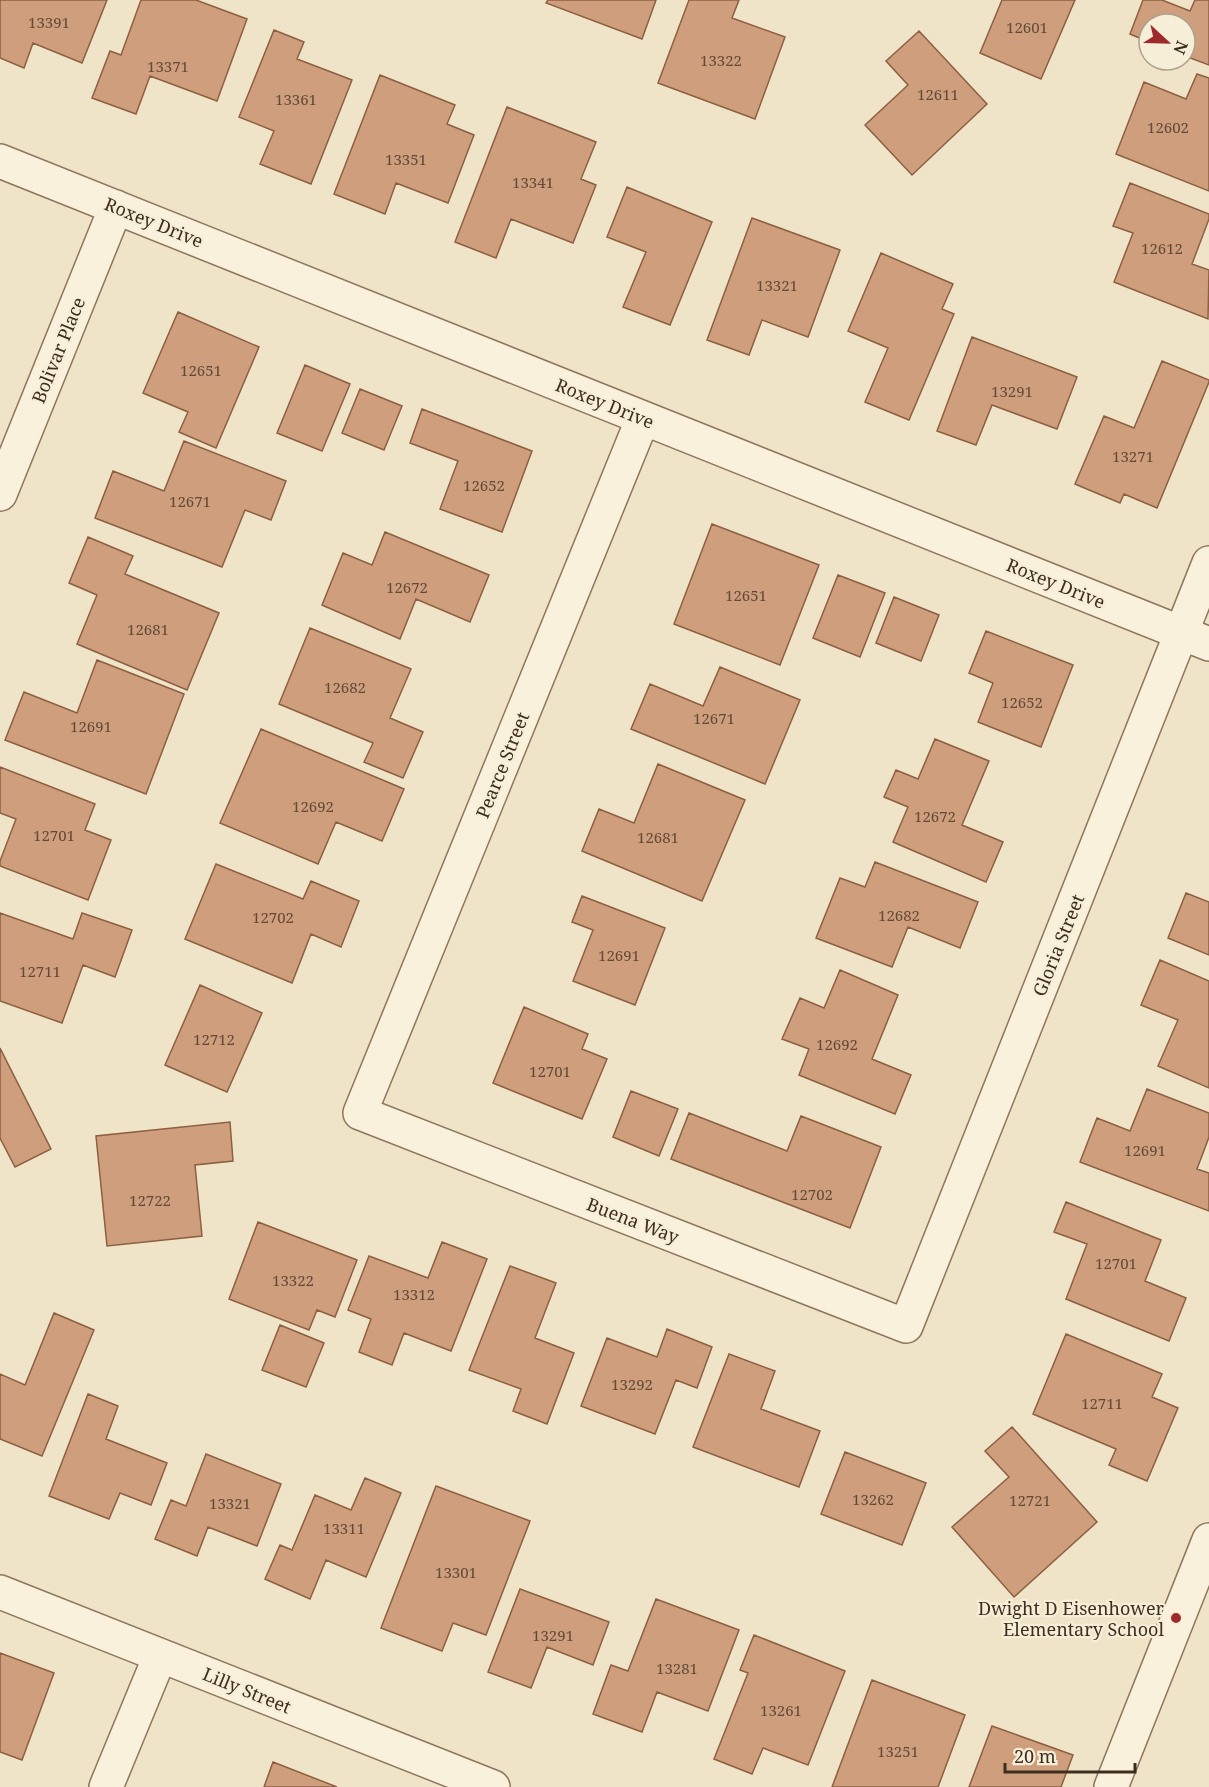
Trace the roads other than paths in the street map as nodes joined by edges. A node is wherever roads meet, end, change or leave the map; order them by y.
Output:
1 (0, 161) edge
2 (116, 207) junction
3 (643, 418) junction
4 (0, 494) edge
5 (1209, 563) edge
6 (1195, 639) edge
7 (360, 1113) joint
8 (906, 1326) joint
9 (1209, 1540) edge
10 (0, 1593) edge
11 (160, 1656) junction
12 (106, 1787) edge
13 (494, 1787) edge
14 (1111, 1787) edge

1 - 2 street, Roxey Drive
2 - 3 street, Roxey Drive
2 - 4 street, Bolivar Place
3 - 6 street, Roxey Drive
3 - 7 street, Pearce Street
5 - 6 street, Gloria Street
6 - 8 street, Gloria Street
7 - 8 street, Buena Way
9 - 14 street
10 - 11 street, Lilly Street
11 - 12 street
11 - 13 street, Lilly Street

